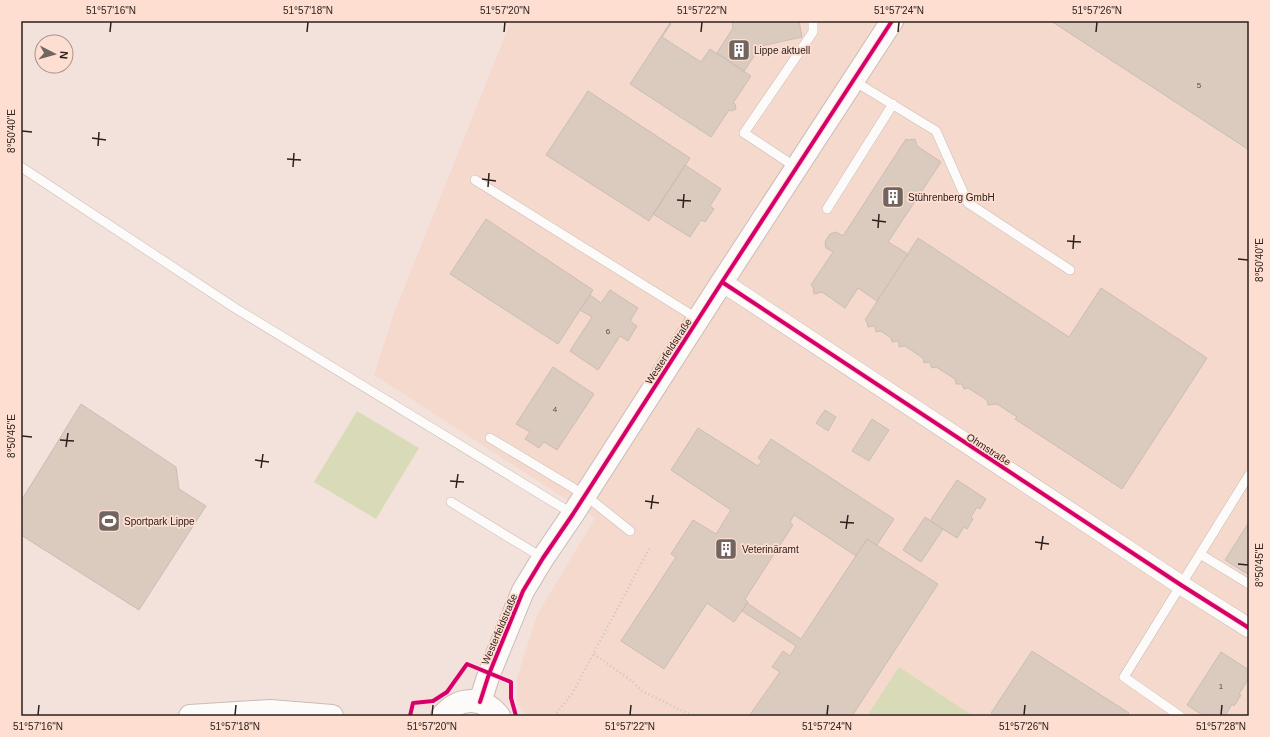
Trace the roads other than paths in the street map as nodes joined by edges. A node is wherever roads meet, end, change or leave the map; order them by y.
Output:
1 (813, 21) edge
2 (892, 21) edge
3 (854, 81) junction
4 (893, 104) junction
5 (21, 167) edge
6 (797, 168) junction
7 (474, 180) dead end
8 (827, 209) dead end
9 (1070, 270) dead end
10 (722, 282) junction
11 (698, 319) junction
12 (490, 438) dead end
13 (1249, 475) edge
14 (585, 495) junction
15 (451, 502) dead end
16 (573, 514) junction
17 (630, 531) dead end
18 (1200, 554) junction
19 (543, 558) junction
20 (1249, 584) edge
21 (1181, 585) junction
22 (1249, 628) edge
23 (480, 702) junction
24 (190, 716) edge
25 (332, 716) edge
26 (442, 716) edge
27 (499, 716) edge
28 (1180, 716) edge

1 - 6 lane
2 - 3 street, Westerfeldstraße
3 - 4 lane
3 - 6 street, Westerfeldstraße
4 - 8 lane
4 - 9 lane
5 - 16 lane
6 - 10 street, Westerfeldstraße
7 - 11 lane
10 - 11 street, Westerfeldstraße
10 - 21 street, Ohmstraße
11 - 14 street, Westerfeldstraße
12 - 14 lane
13 - 18 lane
14 - 16 street, Westerfeldstraße
14 - 17 lane
15 - 19 lane
16 - 19 street, Westerfeldstraße
18 - 20 lane
18 - 21 lane
19 - 23 street, Westerfeldstraße
21 - 22 street, Ohmstraße
21 - 28 lane
23 - 26 street
23 - 27 street
24 - 25 street

